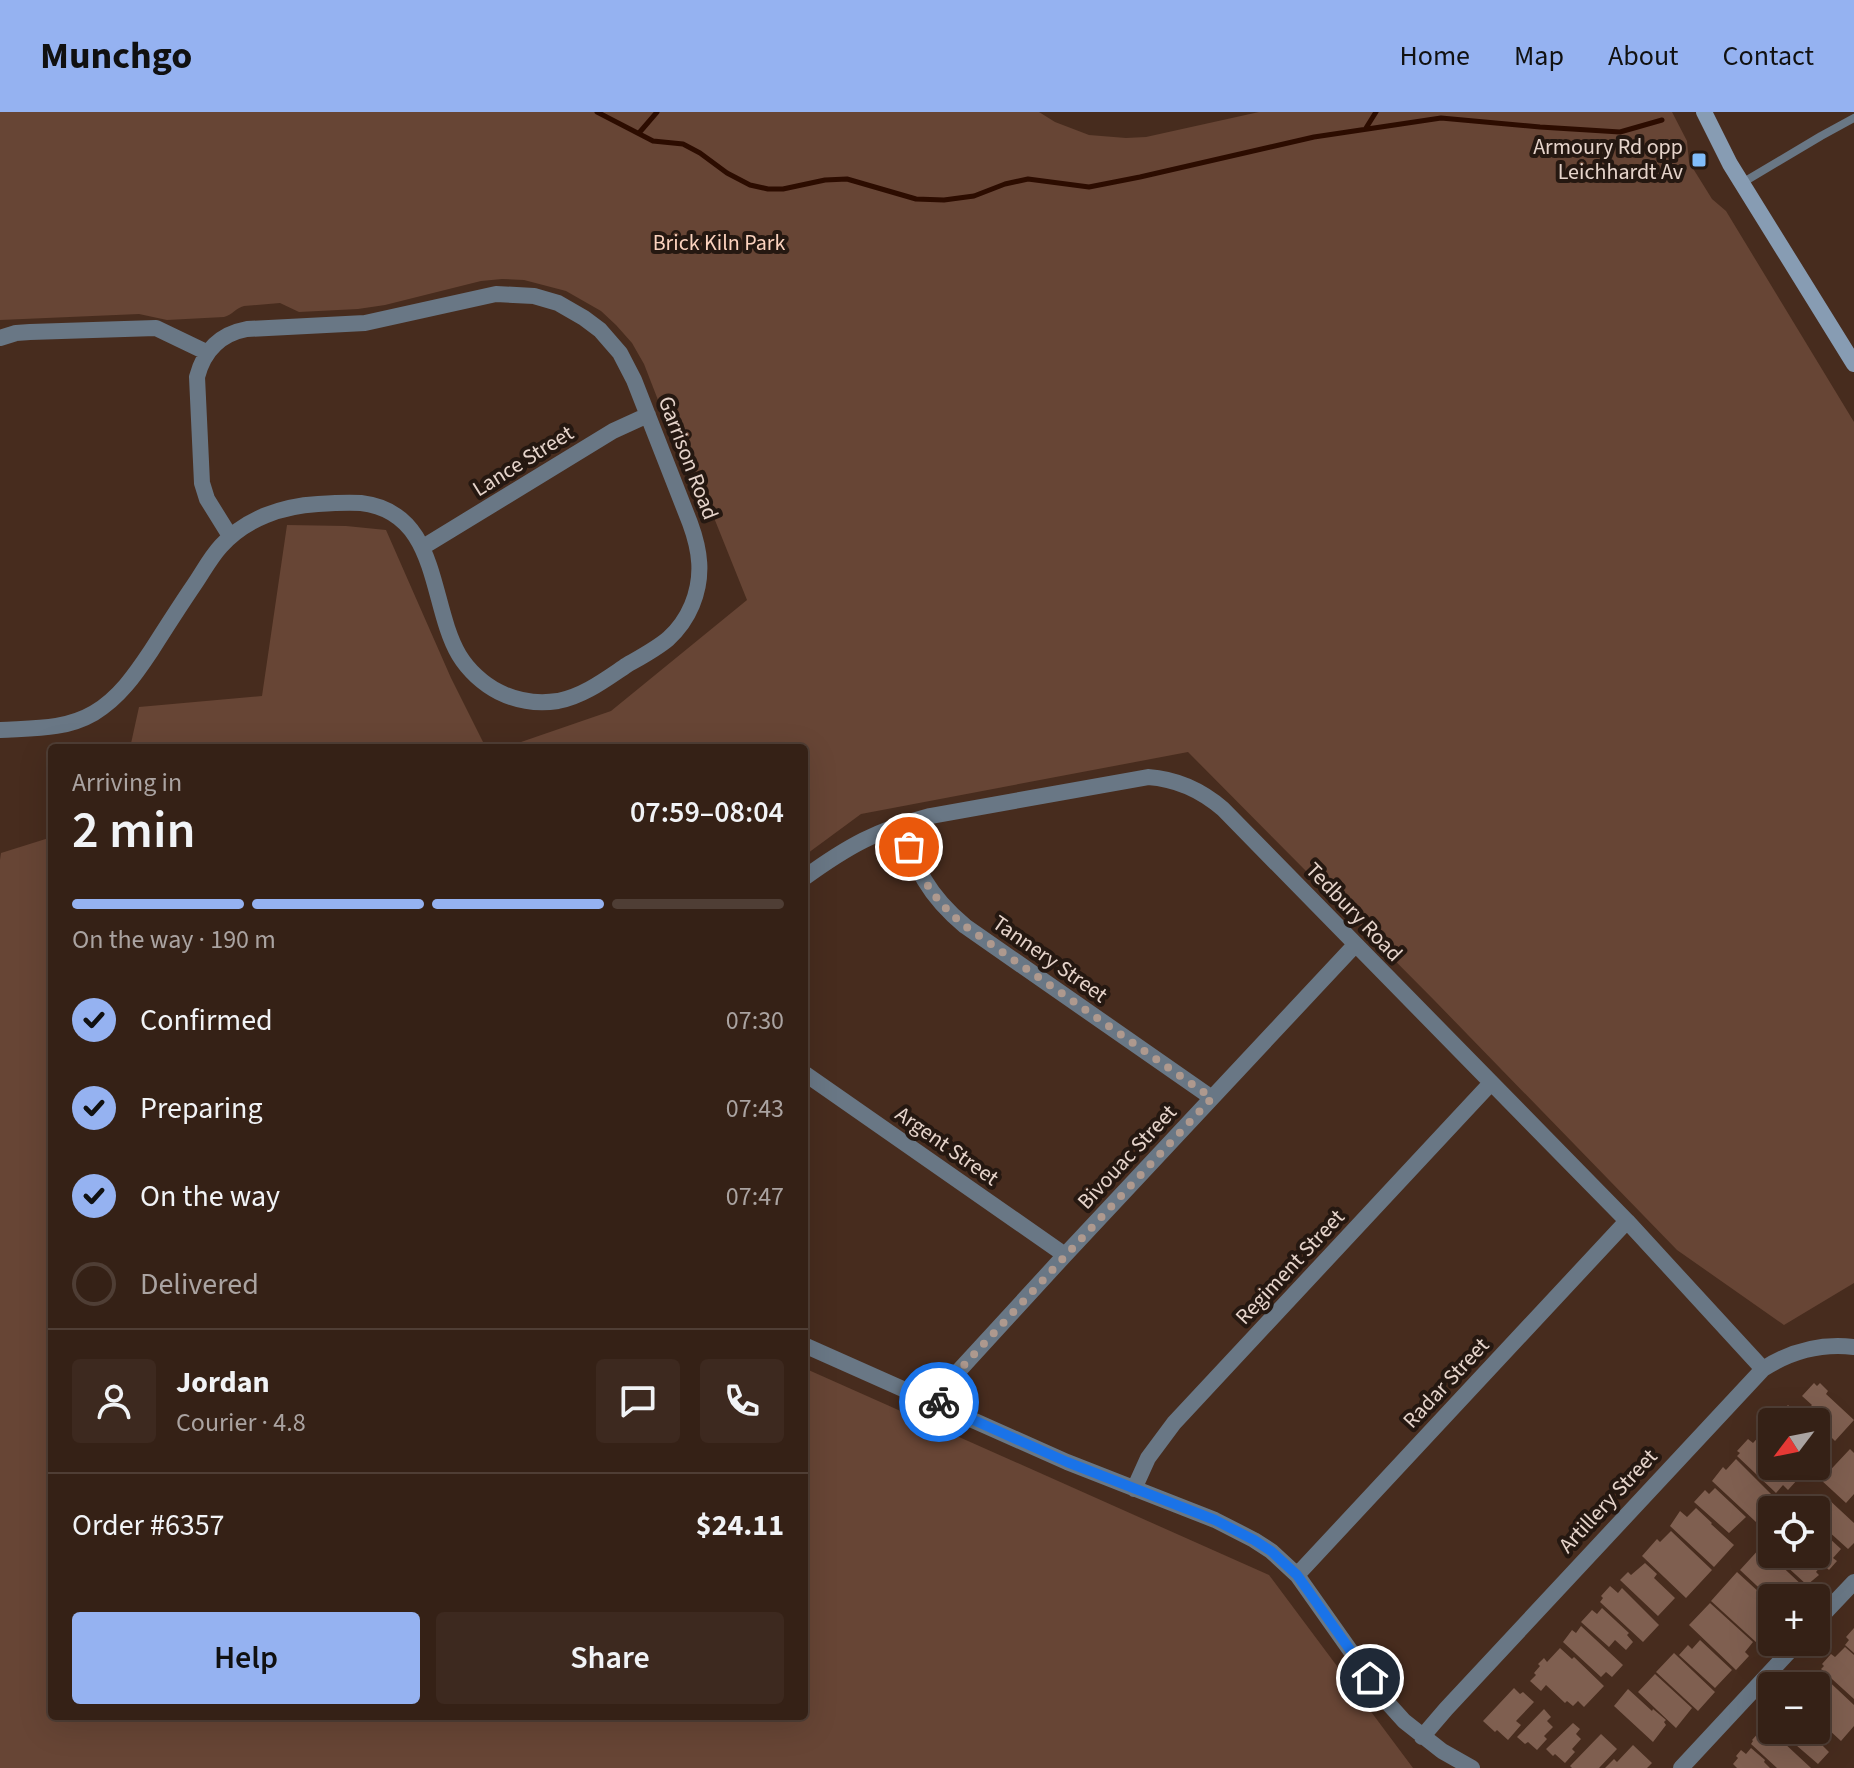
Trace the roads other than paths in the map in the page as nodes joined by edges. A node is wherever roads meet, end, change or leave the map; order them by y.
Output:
1 (1704, 112) edge
2 (1854, 118) edge
3 (1742, 183) junction
4 (0, 338) edge
5 (206, 352) junction
6 (1854, 364) edge
7 (648, 415) junction
8 (230, 536) junction
9 (423, 547) junction
10 (0, 730) edge
11 (902, 823) junction
12 (808, 875) edge
13 (1355, 945) junction
14 (808, 1076) edge
15 (1491, 1083) junction
16 (1212, 1098) junction
17 (1627, 1221) junction
18 (1065, 1255) junction
19 (808, 1347) edge
20 (1854, 1347) edge
21 (1763, 1369) junction
22 (938, 1404) junction
23 (1134, 1489) junction
24 (1297, 1575) junction
25 (1854, 1582) edge
26 (1830, 1607) edge
27 (1785, 1656) edge
28 (1422, 1737) junction
29 (1472, 1768) edge
30 (1681, 1768) edge

1 - 3 street
2 - 3 lane
3 - 6 street
4 - 5 street
5 - 7 street, Garrison Road
5 - 8 street
7 - 9 street, Lance Street
7 - 9 street, Garrison Road
8 - 9 street, Garrison Road
8 - 10 street, Garrison Road
11 - 12 street, Tedbury Road
11 - 13 street, Tedbury Road
11 - 16 street, Tannery Street
13 - 15 street, Tedbury Road
13 - 16 street, Bivouac Street
14 - 18 street, Argent Street
15 - 17 street, Tedbury Road
15 - 23 street, Regiment Street
16 - 18 street, Bivouac Street
17 - 21 street, Tedbury Road
17 - 24 street, Radar Street
18 - 22 street, Bivouac Street
19 - 22 street
20 - 21 street, Artillery Street
21 - 28 street, Artillery Street
22 - 23 street
23 - 24 street
24 - 28 street
25 - 26 street
27 - 30 street
28 - 29 street

